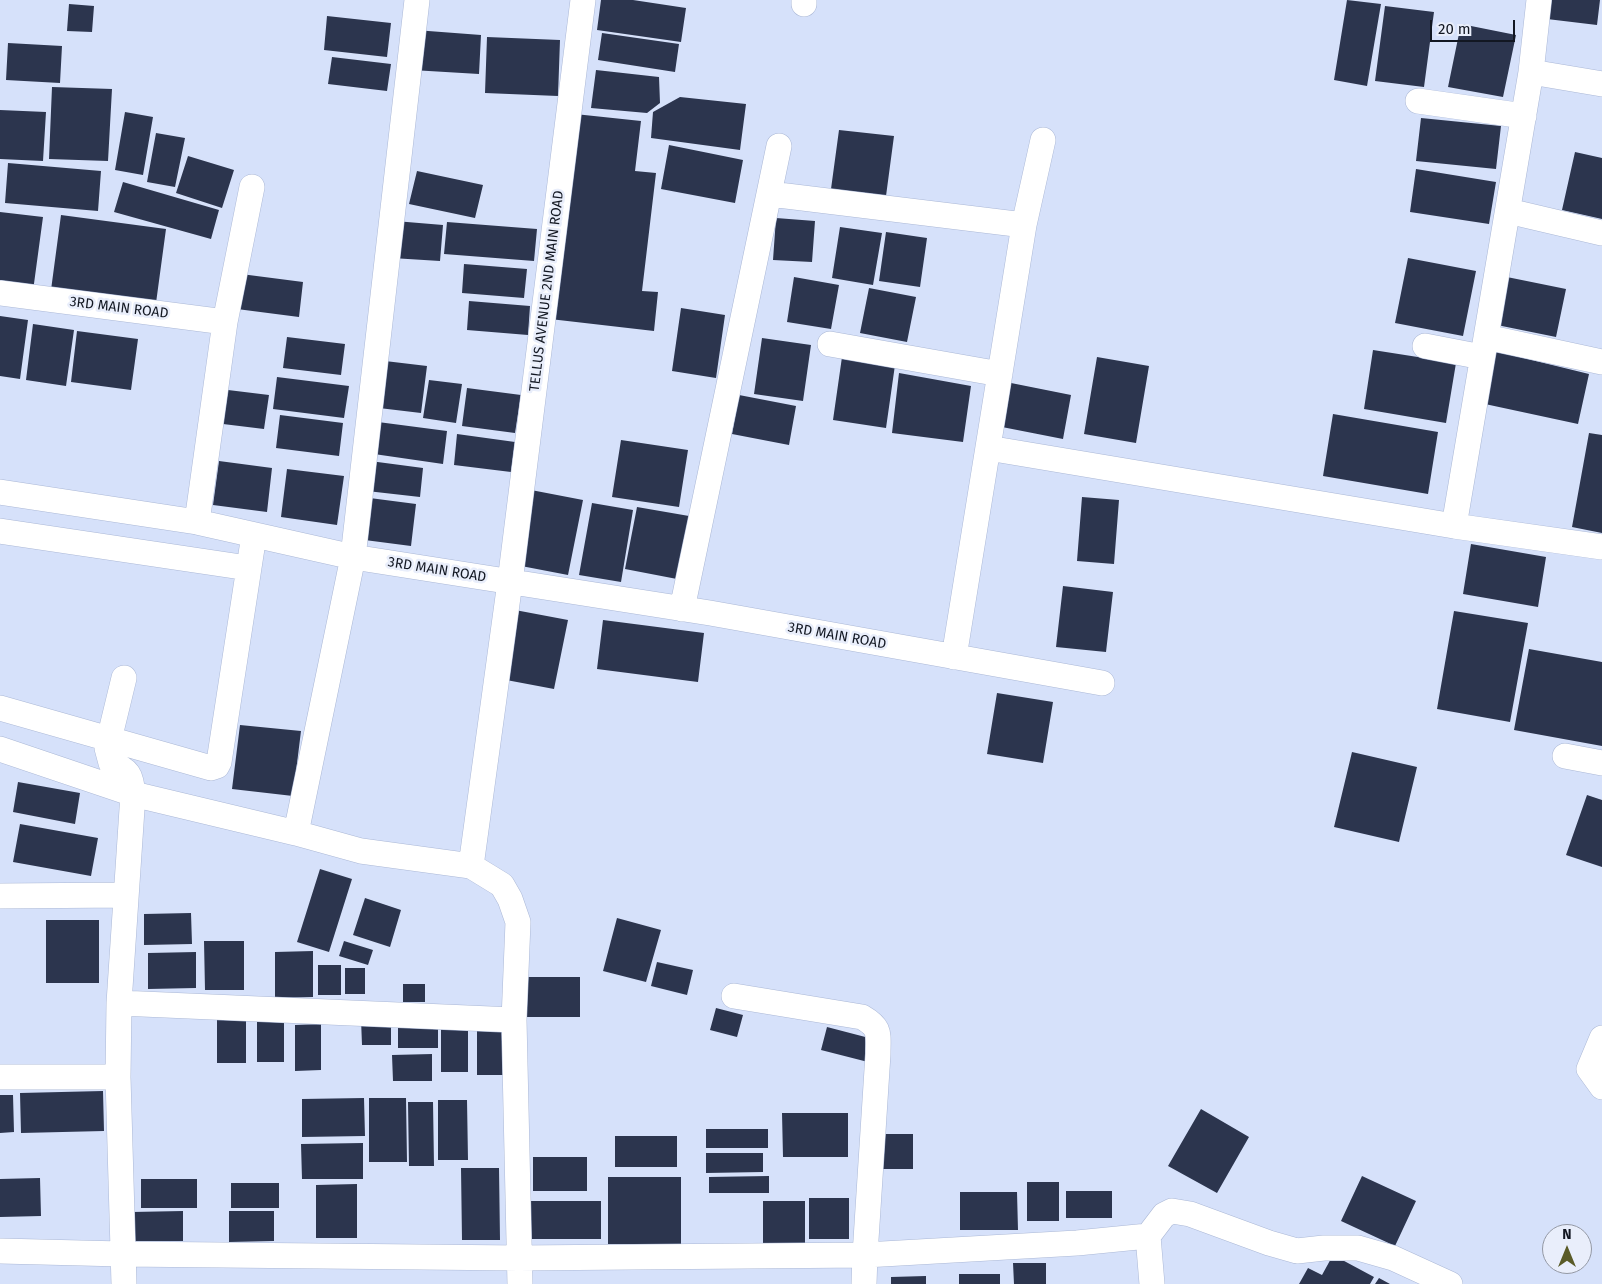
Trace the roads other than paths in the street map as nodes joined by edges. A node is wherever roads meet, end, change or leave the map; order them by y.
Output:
1 (417, 0) edge
2 (583, 0) edge
3 (1540, 0) edge
4 (1531, 72) junction
5 (1602, 84) edge
6 (1418, 101) dead end
7 (1524, 116) junction
8 (1043, 140) dead end
9 (779, 146) dead end
10 (252, 187) dead end
11 (770, 194) junction
12 (1508, 211) junction
13 (1024, 225) junction
14 (1602, 233) edge
15 (0, 293) edge
16 (226, 322) junction
17 (830, 344) dead end
18 (1425, 346) dead end
19 (1484, 347) junction
20 (1602, 362) edge
21 (1000, 374) junction
22 (988, 448) junction
23 (0, 492) edge
24 (197, 522) junction
25 (1454, 526) junction
26 (0, 531) edge
27 (254, 535) junction
28 (1602, 547) edge
29 (353, 557) junction
30 (248, 568) junction
31 (510, 582) junction
32 (682, 609) junction
33 (954, 657) junction
34 (124, 678) dead end
35 (1102, 682) dead end
36 (0, 708) edge
37 (110, 738) junction
38 (0, 749) edge
39 (1565, 756) dead end
40 (1602, 763) edge
41 (133, 794) junction
42 (296, 833) junction
43 (471, 866) junction
44 (0, 896) edge
45 (126, 896) junction
46 (734, 996) dead end
47 (119, 1003) junction
48 (514, 1020) junction
49 (1602, 1038) edge
50 (0, 1077) edge
51 (118, 1077) junction
52 (1602, 1087) edge
53 (1148, 1236) junction
54 (0, 1251) edge
55 (122, 1254) junction
56 (865, 1254) junction
57 (519, 1258) junction
58 (124, 1284) edge
59 (520, 1284) edge
60 (864, 1284) edge
61 (1152, 1284) edge
62 (1450, 1284) edge

1 - 29 street
2 - 31 street, TELLUS AVENUE 2ND MAIN ROAD
3 - 4 street
4 - 5 street
4 - 7 street
6 - 7 street
7 - 12 street
8 - 13 street
9 - 11 street
10 - 16 street
11 - 13 street
11 - 32 street
12 - 14 street
12 - 19 street
13 - 21 street
15 - 16 street, 3RD MAIN ROAD
16 - 24 street
17 - 21 street
18 - 19 street
19 - 20 street
19 - 25 street
21 - 22 street
22 - 25 street
22 - 33 street
23 - 24 street, 3RD MAIN ROAD
24 - 27 street, 3RD MAIN ROAD
25 - 28 street
26 - 30 street
27 - 29 street, 3RD MAIN ROAD
27 - 30 street
29 - 31 street, 3RD MAIN ROAD
29 - 42 street
30 - 37 street
31 - 32 street, 3RD MAIN ROAD
31 - 43 street, TELLUS AVENUE 2ND MAIN ROAD
32 - 33 street, 3RD MAIN ROAD
33 - 35 street, 3RD MAIN ROAD
34 - 37 street
36 - 37 street
37 - 41 street
38 - 41 street
39 - 40 street
41 - 42 street
41 - 45 street
42 - 43 street
43 - 48 street
44 - 45 street
45 - 47 street
46 - 56 street
47 - 48 street
47 - 51 street
48 - 57 street
49 - 52 street
50 - 51 street
51 - 55 street
53 - 56 street
53 - 61 street
53 - 62 street
54 - 55 street
55 - 57 street
55 - 58 street
56 - 57 street
56 - 60 street
57 - 59 street

